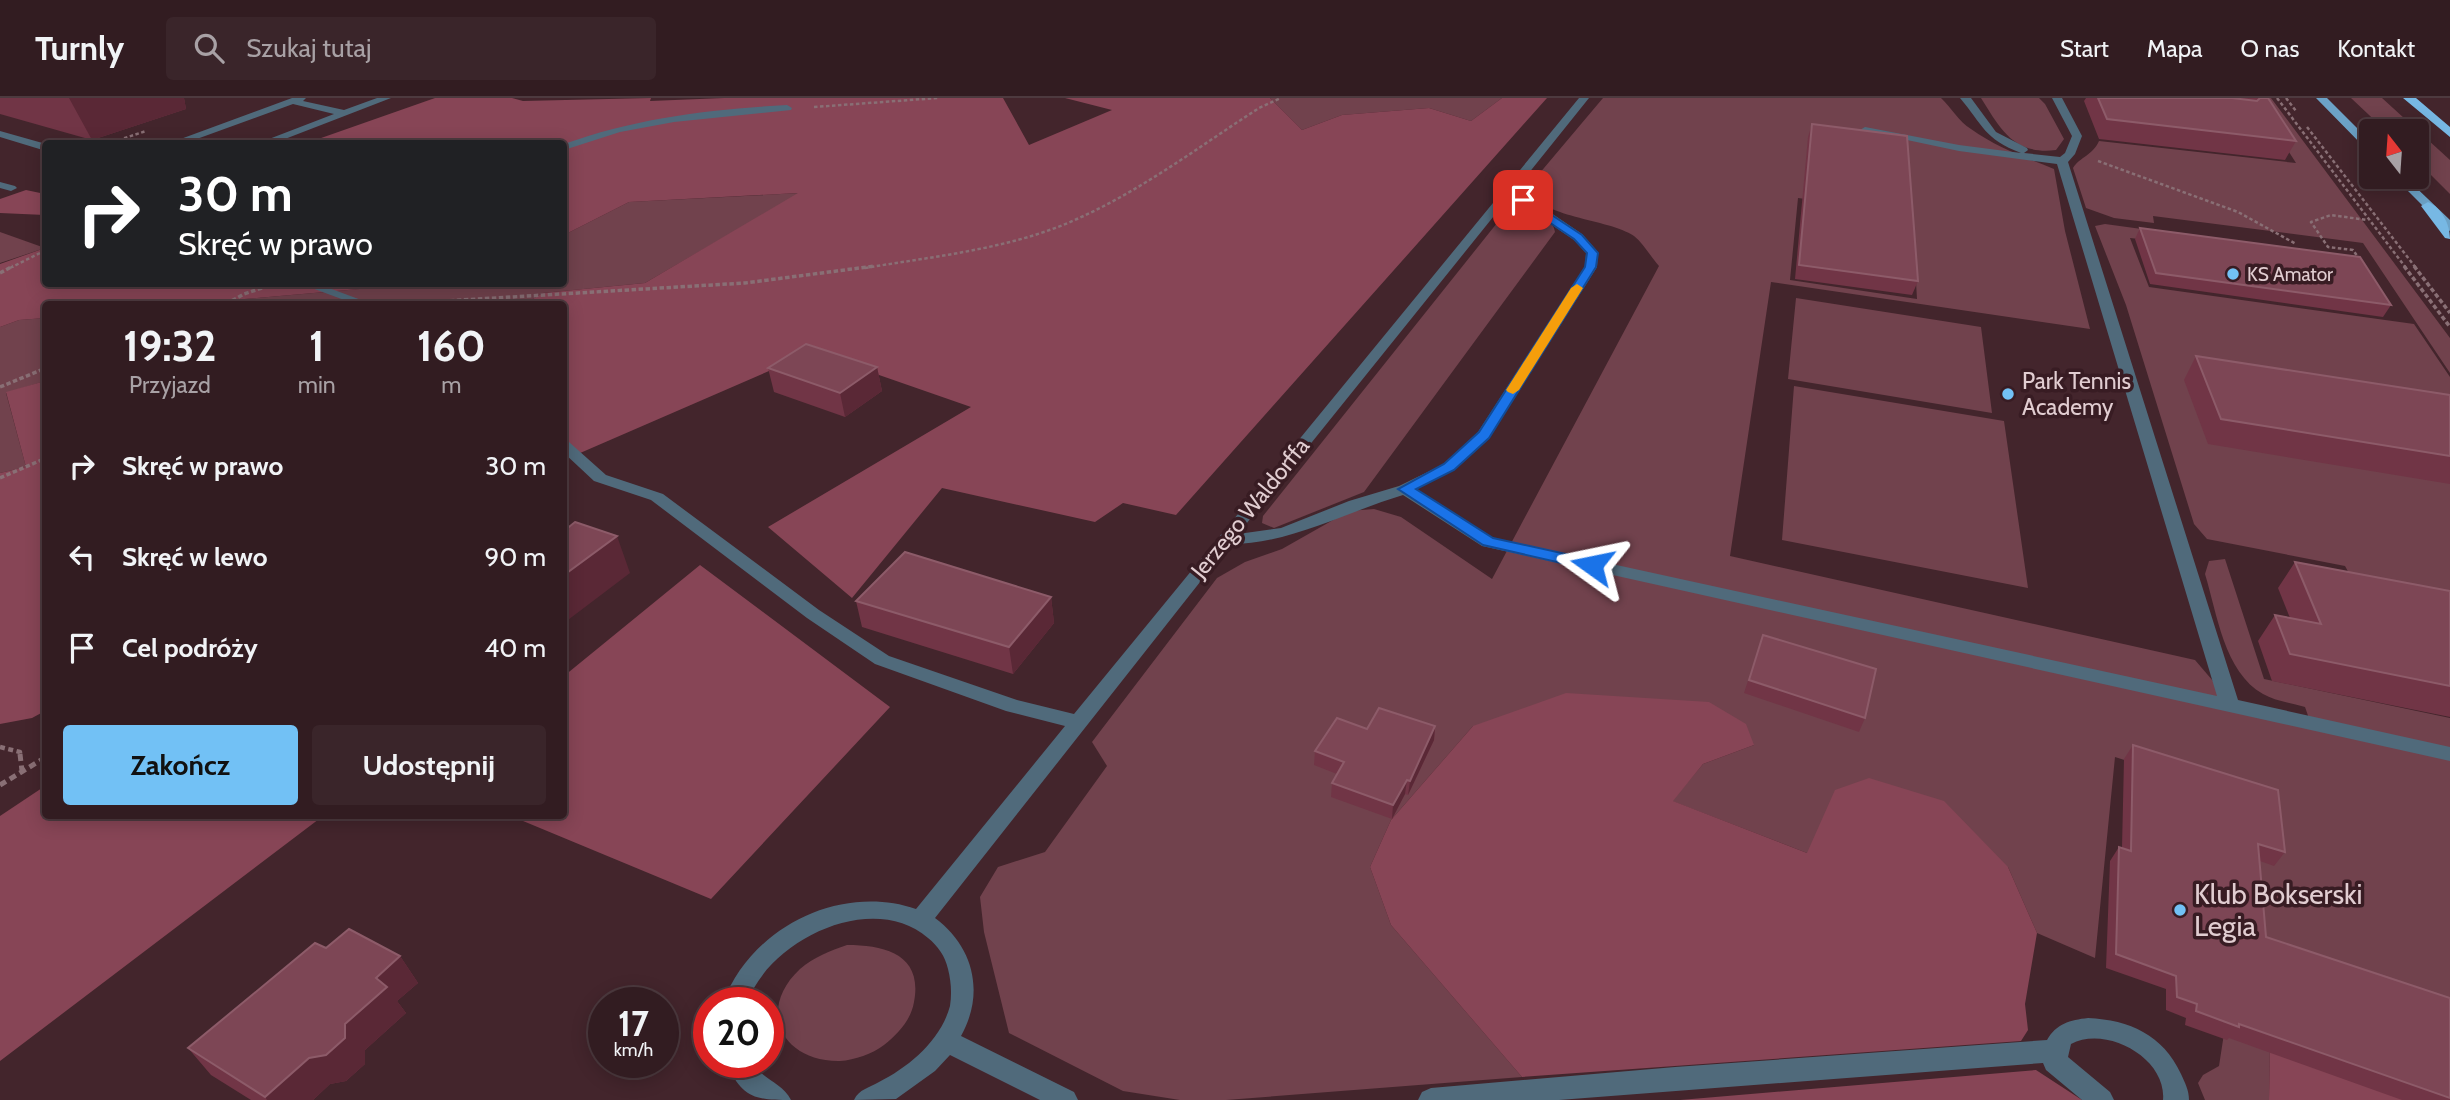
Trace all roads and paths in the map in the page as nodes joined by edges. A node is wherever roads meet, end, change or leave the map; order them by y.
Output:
1 (386, 98) edge
2 (938, 98) edge
3 (1281, 98) edge
4 (1584, 98) edge
5 (1965, 98) edge
6 (2057, 98) edge
7 (2277, 98) edge
8 (2286, 98) edge
9 (2321, 98) edge
10 (2409, 98) edge
11 (297, 100) edge
12 (787, 108) joint
13 (343, 113) junction
14 (1986, 129) junction
15 (1865, 130) edge
16 (2450, 133) edge
17 (0, 134) edge
18 (2359, 136) edge
19 (183, 140) edge
20 (272, 140) edge
21 (567, 146) edge
22 (42, 147) edge
23 (1959, 148) junction
24 (2041, 158) junction
25 (2066, 158) junction
26 (1508, 189) junction
27 (2411, 189) edge
28 (2428, 206) junction
29 (2367, 220) junction
30 (2378, 221) junction
31 (2450, 227) edge
32 (2450, 235) edge
33 (2297, 244) dead end
34 (42, 252) edge
35 (2361, 262) edge
36 (0, 273) edge
37 (265, 287) edge
38 (316, 287) edge
39 (231, 301) edge
40 (357, 301) edge
41 (444, 301) edge
42 (2450, 313) edge
43 (2450, 327) edge
44 (42, 370) edge
45 (0, 387) edge
46 (567, 448) edge
47 (42, 460) edge
48 (0, 478) edge
49 (1405, 489) junction
50 (1224, 539) junction
51 (2230, 706) junction
52 (1078, 722) junction
53 (0, 747) edge
54 (2450, 754) edge
55 (42, 759) edge
56 (22, 771) junction
57 (0, 785) edge
58 (920, 921) junction
59 (742, 987) edge
60 (947, 1041) junction
61 (2053, 1051) junction
62 (747, 1078) edge
63 (774, 1100) edge
64 (867, 1100) edge
65 (1065, 1100) edge
66 (1430, 1100) edge
67 (2101, 1100) edge
68 (2176, 1100) edge

1 - 13 street
2 - 12 path
3 - 41 path
4 - 26 street, Jerzego Waldorffa
5 - 14 street
6 - 25 street
7 - 29 path
8 - 30 path
9 - 18 main road
10 - 16 highway
11 - 13 street
11 - 19 street
12 - 21 street
13 - 20 street
14 - 23 street
14 - 24 street
15 - 23 street
17 - 22 street
23 - 24 street
24 - 25 street
25 - 33 path
25 - 51 street
26 - 49 street
26 - 50 street, Jerzego Waldorffa
27 - 28 main road
28 - 31 main road
28 - 32 highway
29 - 30 path
29 - 35 path
29 - 43 path
30 - 42 path
34 - 36 path
37 - 39 path
38 - 40 street
44 - 45 path
46 - 52 street
47 - 48 path
49 - 50 street
49 - 51 street
50 - 52 street, Jerzego Waldorffa
51 - 54 street
52 - 58 street, Jerzego Waldorffa
53 - 56 path
55 - 56 path
56 - 57 path
58 - 59 street
58 - 60 street
60 - 64 street
60 - 65 street
61 - 66 street
61 - 67 street
61 - 68 street
62 - 63 street

